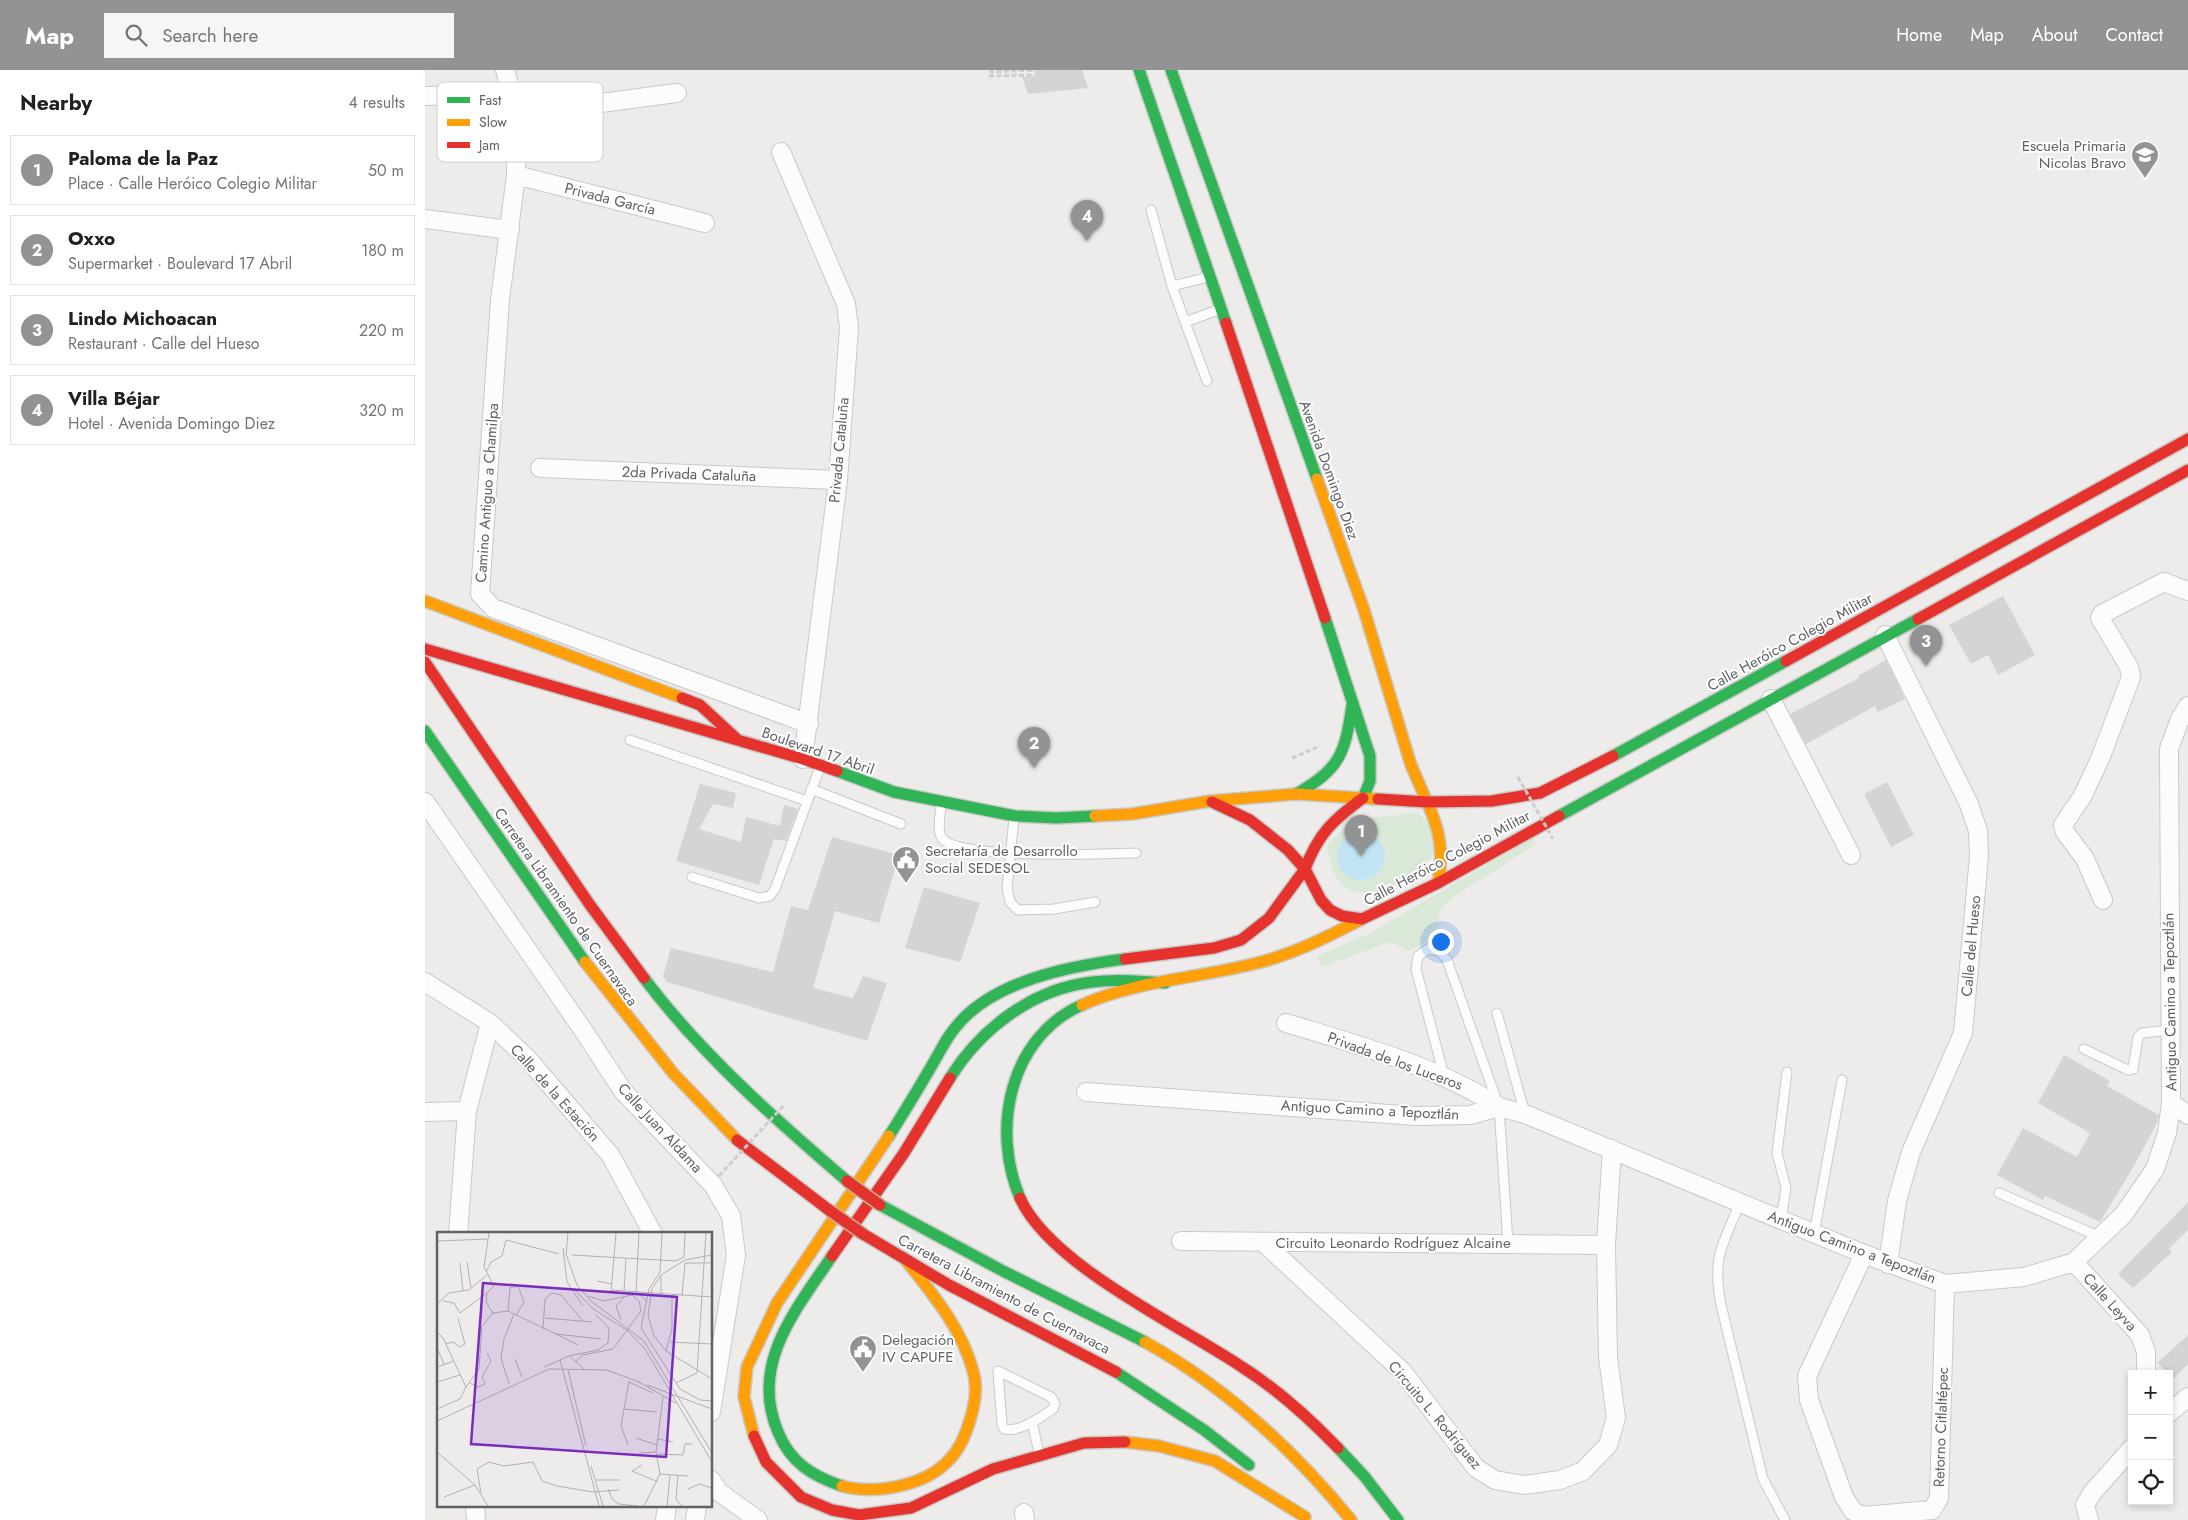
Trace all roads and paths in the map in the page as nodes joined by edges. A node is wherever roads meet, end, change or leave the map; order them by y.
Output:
1 (505, 70) edge
2 (986, 70) edge
3 (991, 70) edge
4 (1031, 70) edge
5 (1139, 70) edge
6 (1171, 70) edge
7 (989, 76) dead end
8 (509, 82) edge
9 (677, 92) dead end
10 (603, 102) edge
11 (781, 152) dead end
12 (516, 162) edge
13 (516, 175) junction
14 (1151, 210) dead end
15 (425, 219) edge
16 (705, 223) dead end
17 (510, 230) junction
18 (1209, 277) junction
19 (1172, 286) junction
20 (1221, 309) junction
21 (1185, 322) junction
22 (1207, 381) dead end
23 (2188, 439) edge
24 (540, 468) dead end
25 (2188, 470) edge
26 (838, 480) junction
27 (2188, 592) edge
28 (425, 601) edge
29 (1885, 635) junction
30 (425, 649) edge
31 (425, 662) edge
32 (1771, 699) junction
33 (1352, 705) junction
34 (2188, 706) edge
35 (809, 724) junction
36 (425, 731) edge
37 (1325, 739) dead end
38 (630, 740) dead end
39 (738, 740) junction
40 (1292, 758) dead end
41 (803, 760) junction
42 (820, 767) junction
43 (1518, 777) dead end
44 (811, 790) junction
45 (1296, 794) junction
46 (1363, 798) junction
47 (807, 801) junction
48 (941, 801) junction
49 (1210, 801) junction
50 (425, 802) edge
51 (1427, 802) junction
52 (1015, 816) junction
53 (901, 824) dead end
54 (1553, 839) dead end
55 (1136, 853) dead end
56 (1011, 854) junction
57 (1851, 855) dead end
58 (1305, 869) junction
59 (692, 877) dead end
60 (1439, 883) junction
61 (2103, 900) dead end
62 (1095, 902) dead end
63 (1362, 919) junction
64 (425, 982) edge
65 (1165, 983) junction
66 (1497, 1013) dead end
67 (490, 1023) junction
68 (1286, 1023) dead end
69 (2170, 1030) junction
70 (2084, 1049) dead end
71 (1787, 1072) dead end
72 (1444, 1076) junction
73 (1842, 1080) dead end
74 (1086, 1092) dead end
75 (2180, 1100) edge
76 (785, 1104) dead end
77 (1499, 1107) junction
78 (467, 1111) junction
79 (425, 1112) edge
80 (1525, 1114) junction
81 (2188, 1115) edge
82 (1612, 1149) junction
83 (719, 1176) dead end
84 (1999, 1193) dead end
85 (1740, 1202) junction
86 (1781, 1220) junction
87 (458, 1232) edge
88 (652, 1232) edge
89 (1814, 1234) junction
90 (2100, 1236) junction
91 (1181, 1241) dead end
92 (1263, 1242) junction
93 (1508, 1244) junction
94 (1606, 1245) junction
95 (1864, 1254) junction
96 (904, 1258) junction
97 (2074, 1262) junction
98 (1888, 1264) junction
99 (1945, 1284) junction
100 (2146, 1370) edge
101 (999, 1371) junction
102 (981, 1372) junction
103 (2188, 1397) edge
104 (713, 1399) edge
105 (2173, 1410) edge
106 (1032, 1422) junction
107 (2128, 1452) edge
108 (1039, 1454) junction
109 (713, 1483) edge
110 (1307, 1518) edge
111 (758, 1520) edge
112 (1351, 1520) edge
113 (1398, 1520) edge
114 (1785, 1520) edge
115 (2089, 1520) edge

1 - 8 street, Camino Antiguo a Chamilpa
2 - 3 path
3 - 4 path
4 - 7 path
5 - 18 main road
6 - 51 main road, Avenida Domingo Diez
9 - 10 street
11 - 26 street, Privada Cataluña
12 - 13 street, Camino Antiguo a Chamilpa
13 - 16 street, Privada García
13 - 17 street, Camino Antiguo a Chamilpa
14 - 19 lane
15 - 17 street
17 - 35 street, Camino Antiguo a Chamilpa
18 - 19 lane
18 - 20 main road
19 - 21 lane
20 - 21 lane
20 - 33 main road
21 - 22 lane
23 - 51 main road, Calle Heróico Colegio Militar
24 - 26 street, 2da Privada Cataluña
25 - 29 main road, Calle Heróico Colegio Militar
26 - 35 street, Privada Cataluña
27 - 61 street
28 - 39 main road
29 - 32 main road, Calle Heróico Colegio Militar
29 - 98 street, Calle del Hueso
30 - 39 main road, Boulevard 17 Abril
31 - 112 main road, Carretera Libramiento de Cuernavaca, bridge
32 - 57 street
32 - 60 main road, Calle Heróico Colegio Militar
33 - 45 main road
33 - 46 main road
34 - 69 street, Antiguo Camino a Tepoztlán
35 - 41 street, Privada Cataluña
36 - 96 main road, Carretera Libramiento de Cuernavaca, bridge
37 - 40 path
38 - 47 lane
39 - 41 main road, Boulevard 17 Abril
41 - 42 main road, Boulevard 17 Abril
42 - 44 lane
42 - 48 main road, Boulevard 17 Abril
43 - 54 path, bridge
44 - 47 lane
44 - 53 lane
45 - 46 main road, Boulevard 17 Abril
45 - 49 main road, Boulevard 17 Abril
46 - 51 main road, Calle Heróico Colegio Militar
46 - 58 main road
47 - 59 lane
48 - 52 main road, Boulevard 17 Abril
48 - 56 lane
49 - 52 main road, Boulevard 17 Abril
49 - 58 main road
50 - 104 street, Calle Juan Aldama
51 - 60 main road, Avenida Domingo Diez
52 - 56 lane
55 - 56 lane
56 - 62 lane
58 - 63 main road, Calle Heróico Colegio Militar
58 - 108 main road
60 - 63 main road, Calle Heróico Colegio Militar
63 - 65 main road
64 - 67 street, Calle de la Estación
65 - 102 main road
65 - 113 main road
66 - 80 lane
67 - 78 street
67 - 88 street, Calle de la Estación
68 - 72 street, Privada de los Luceros
69 - 70 lane
69 - 75 street, Antiguo Camino a Tepoztlán
71 - 86 lane
72 - 77 street, Privada de los Luceros
72 - 77 lane
73 - 89 lane
74 - 77 street, Antiguo Camino a Tepoztlán
75 - 81 street
75 - 90 street, Antiguo Camino a Tepoztlán
76 - 83 path, bridge
77 - 80 street, Antiguo Camino a Tepoztlán
77 - 93 lane
78 - 79 street
78 - 87 street
80 - 82 street, Antiguo Camino a Tepoztlán
82 - 85 street, Antiguo Camino a Tepoztlán
82 - 94 street, Circuito L. Rodríguez
84 - 90 lane
85 - 86 street, Antiguo Camino a Tepoztlán
85 - 114 lane
86 - 89 street, Antiguo Camino a Tepoztlán
89 - 95 street, Antiguo Camino a Tepoztlán
90 - 97 street, Antiguo Camino a Tepoztlán
91 - 92 street, Circuito Leonardo Rodríguez Alcaine
92 - 93 street, Circuito Leonardo Rodríguez Alcaine
92 - 94 street, Circuito L. Rodríguez
93 - 94 street, Circuito Leonardo Rodríguez Alcaine
95 - 98 street, Antiguo Camino a Tepoztlán
95 - 99 street, Retorno Citlaltépec
96 - 102 main road
96 - 110 main road, Carretera Libramiento de Cuernavaca
97 - 99 street, Antiguo Camino a Tepoztlán
97 - 100 street, Calle Leyva
98 - 99 street, Antiguo Camino a Tepoztlán
101 - 102 lane
101 - 106 lane
101 - 106 lane
103 - 105 street
106 - 108 lane
107 - 115 street
108 - 110 main road
109 - 111 street

